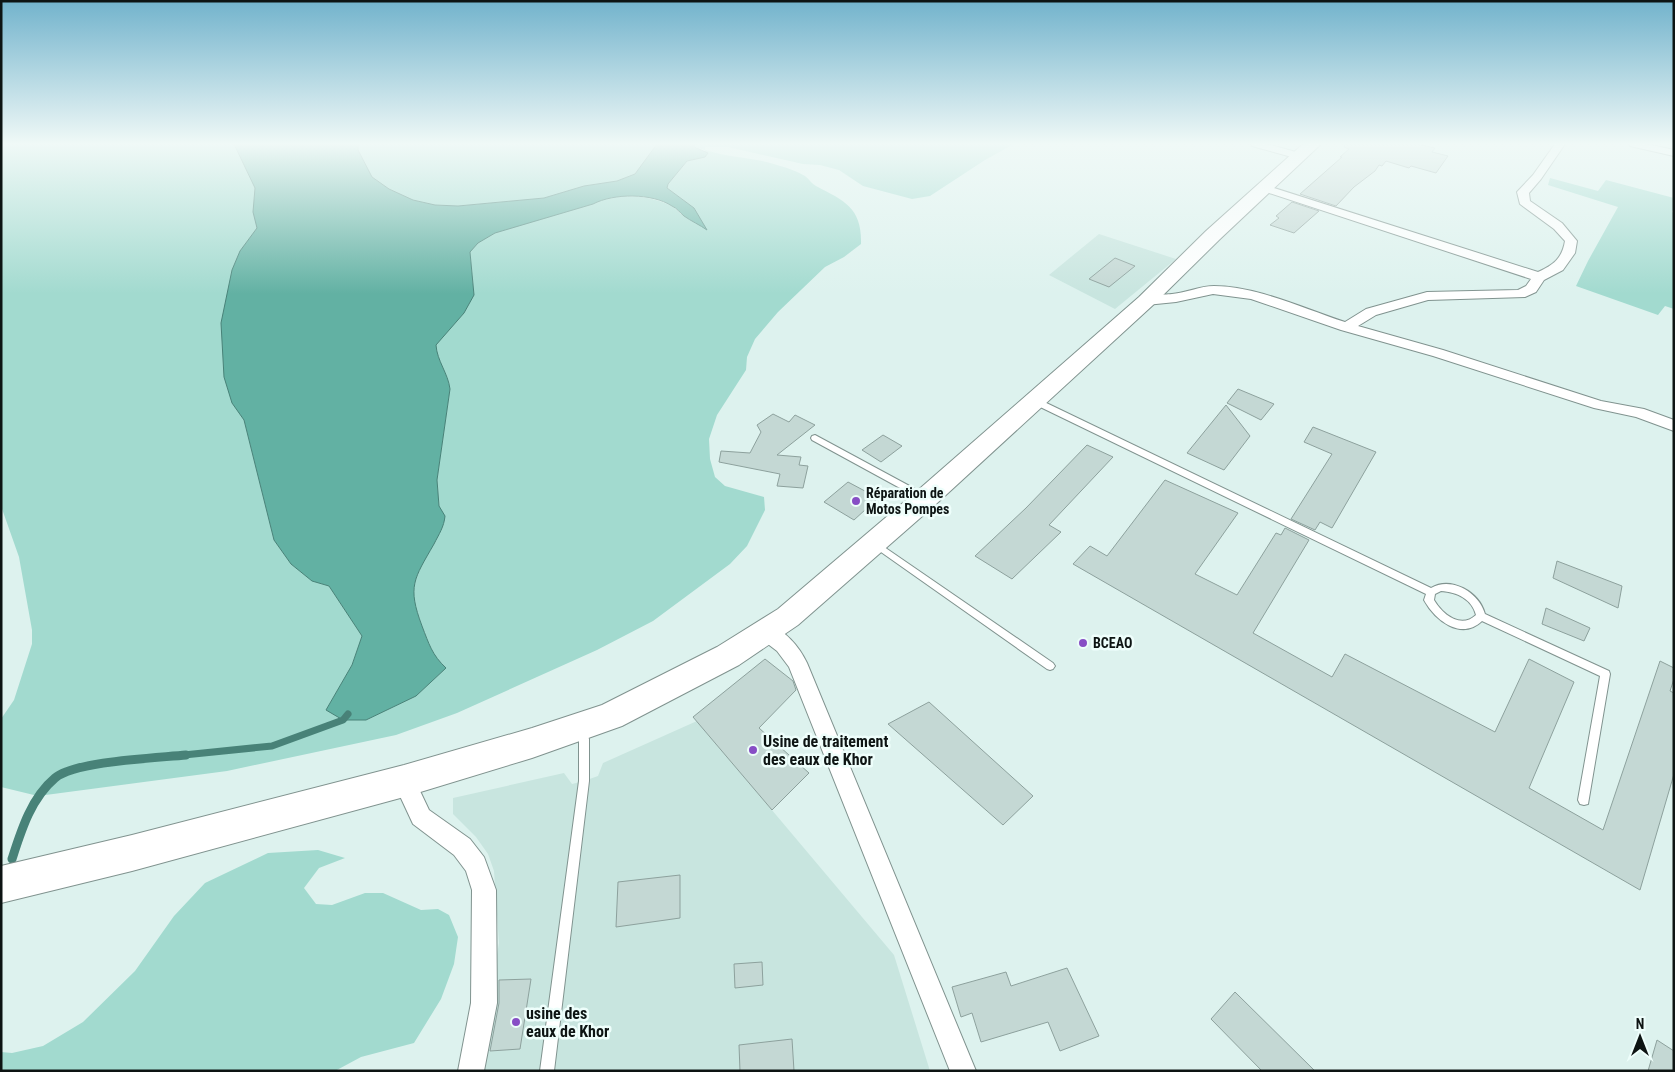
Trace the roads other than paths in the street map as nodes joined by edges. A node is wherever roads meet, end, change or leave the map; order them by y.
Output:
1 (1258, 194) edge
2 (1283, 194) edge
3 (1523, 194) edge
4 (1539, 277) junction
5 (1146, 301) junction
6 (1346, 327) junction
7 (1033, 400) junction
8 (1674, 426) edge
9 (815, 438) dead end
10 (926, 498) junction
11 (873, 542) junction
12 (1430, 592) junction
13 (1481, 616) junction
14 (766, 632) junction
15 (1050, 666) dead end
16 (579, 728) junction
17 (404, 781) junction
18 (1584, 800) dead end
19 (1, 885) edge
20 (471, 1071) edge
21 (547, 1071) edge
22 (962, 1071) edge

1 - 5 highway
2 - 4 street
3 - 4 street
4 - 6 street
5 - 6 street
5 - 7 highway
6 - 8 street
7 - 10 highway
7 - 12 lane
9 - 10 lane
10 - 11 highway
11 - 14 highway
11 - 15 lane
12 - 13 lane
12 - 13 lane
13 - 18 lane
14 - 16 highway
14 - 22 street
16 - 17 highway
16 - 21 lane
17 - 19 highway
17 - 20 street

